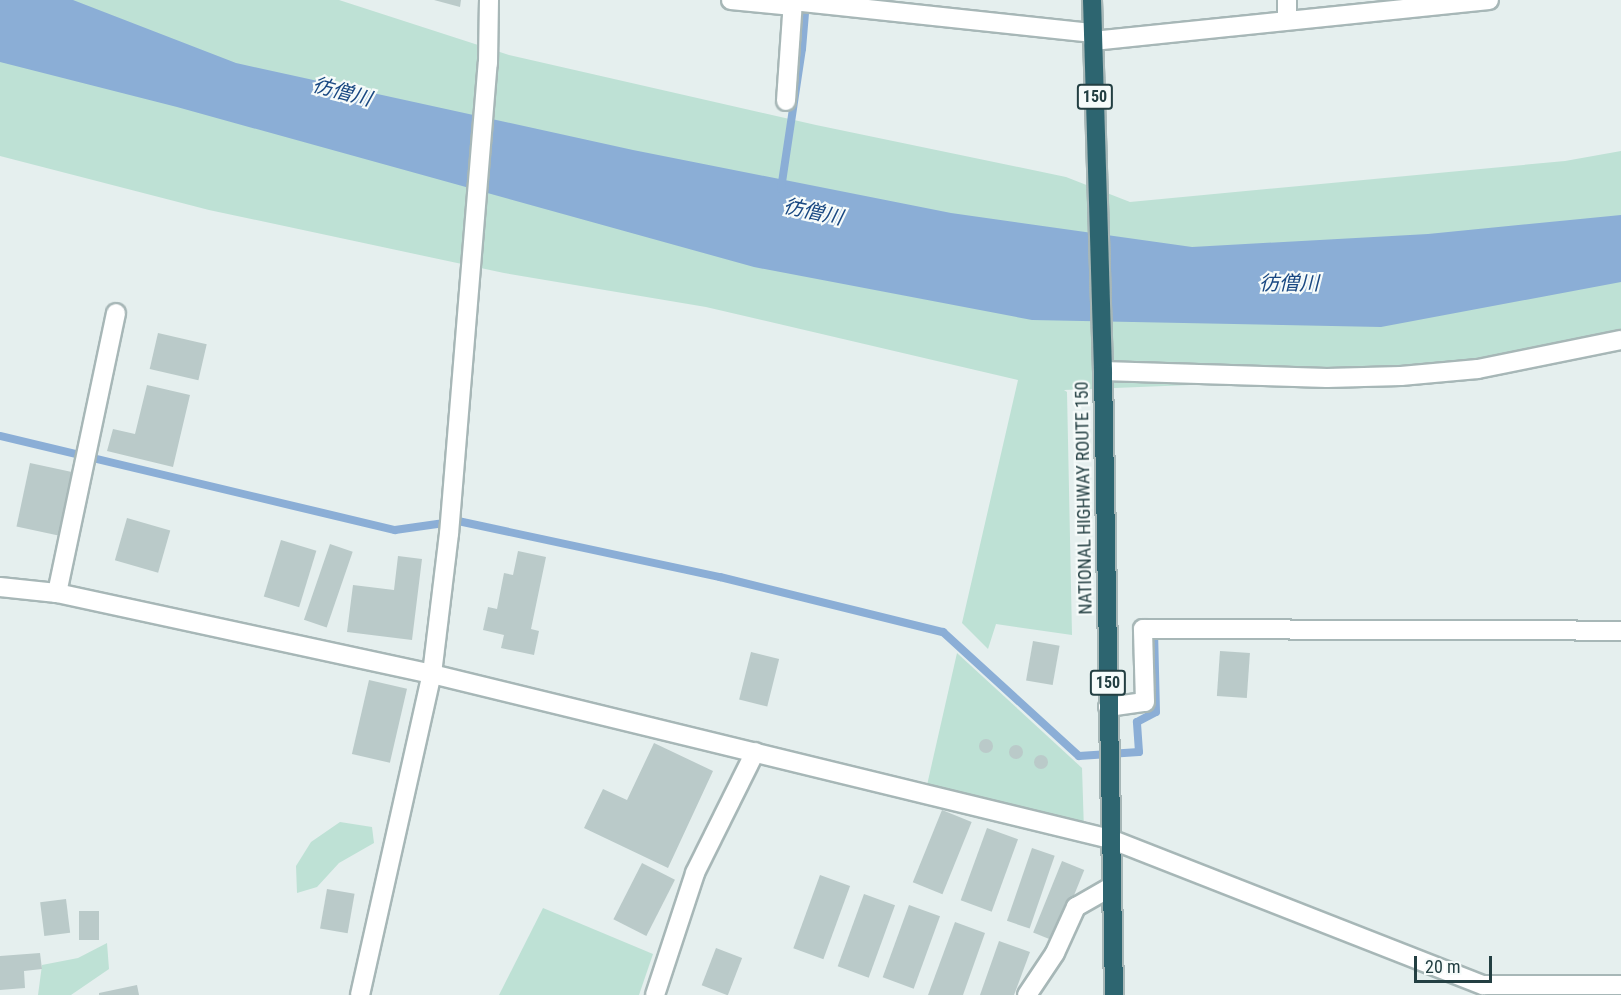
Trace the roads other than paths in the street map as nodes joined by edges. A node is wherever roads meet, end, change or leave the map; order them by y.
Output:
1 (489, 0) edge
2 (731, 0) edge
3 (1092, 0) edge
4 (1287, 0) edge
5 (1489, 0) edge
6 (793, 2) edge
7 (1287, 20) junction
8 (1093, 37) junction
9 (786, 101) dead end
10 (116, 313) dead end
11 (1621, 340) edge
12 (1104, 371) junction
13 (0, 587) edge
14 (57, 593) junction
15 (1621, 631) edge
16 (432, 674) junction
17 (1108, 707) junction
18 (755, 752) junction
19 (1110, 839) junction
20 (1112, 887) junction
21 (1621, 985) edge
22 (360, 995) edge
23 (655, 995) edge
24 (1027, 995) edge
25 (1114, 995) edge

1 - 16 street
2 - 6 street
3 - 8 highway, NATIONAL HIGHWAY ROUTE 150 / 150
4 - 7 street
5 - 7 street
6 - 8 street
6 - 9 street
7 - 8 street
8 - 12 highway, NATIONAL HIGHWAY ROUTE 150 / 150
10 - 14 street
11 - 12 street
12 - 17 highway, NATIONAL HIGHWAY ROUTE 150 / 150
13 - 14 street
14 - 16 street
15 - 17 street
16 - 18 street
16 - 22 street
17 - 19 highway, NATIONAL HIGHWAY ROUTE 150 / 150
18 - 19 street
18 - 23 street
19 - 20 highway, NATIONAL HIGHWAY ROUTE 150 / 150
19 - 21 street
20 - 24 street
20 - 25 highway, NATIONAL HIGHWAY ROUTE 150 / 150

